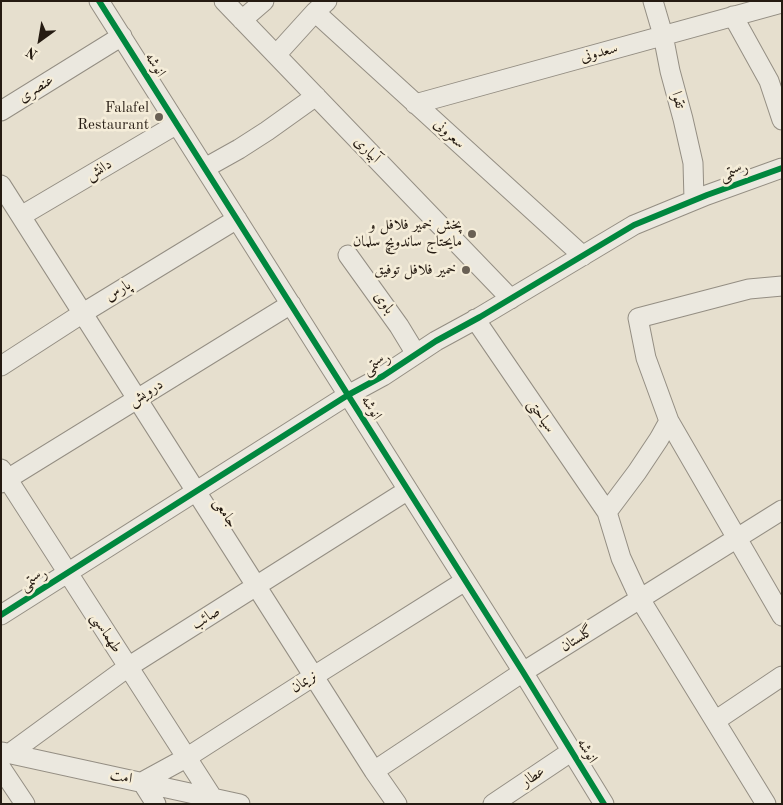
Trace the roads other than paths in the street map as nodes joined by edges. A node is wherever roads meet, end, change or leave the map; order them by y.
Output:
1 (99, 1) edge
2 (224, 1) edge
3 (264, 1) edge
4 (653, 1) edge
5 (782, 3) edge
6 (321, 7) edge
7 (733, 16) junction
8 (242, 20) junction
9 (663, 35) junction
10 (122, 36) junction
11 (276, 55) junction
12 (316, 96) junction
13 (415, 104) junction
14 (1, 111) edge
15 (782, 120) edge
16 (177, 124) junction
17 (205, 168) junction
18 (782, 168) edge
19 (1, 185) edge
20 (694, 200) junction
21 (21, 216) junction
22 (237, 219) junction
23 (348, 255) dead end
24 (583, 256) junction
25 (782, 286) edge
26 (511, 298) junction
27 (291, 304) junction
28 (83, 313) junction
29 (475, 319) junction
30 (416, 354) junction
31 (1, 366) edge
32 (348, 395) junction
33 (138, 399) junction
34 (669, 421) junction
35 (3, 477) edge
36 (408, 490) junction
37 (196, 491) junction
38 (782, 510) edge
39 (607, 512) junction
40 (736, 538) junction
41 (68, 573) junction
42 (465, 581) junction
43 (256, 586) junction
44 (640, 599) junction
45 (1, 615) edge
46 (782, 616) edge
47 (128, 667) junction
48 (523, 672) junction
49 (314, 676) junction
50 (782, 676) edge
51 (715, 721) junction
52 (572, 751) junction
53 (4, 758) edge
54 (186, 758) junction
55 (374, 771) junction
56 (142, 782) junction
57 (206, 800) edge
58 (25, 804) edge
59 (156, 804) edge
60 (240, 804) edge
61 (397, 804) edge
62 (493, 804) edge
63 (604, 804) edge
64 (766, 804) edge

1 - 10 street, انوشه
2 - 8 street, آبیاری
3 - 8 street
4 - 9 street, تقوا
5 - 7 street, سعدونی
6 - 11 street
6 - 13 street, سعرونی
7 - 9 street, سعدونی
7 - 15 street
8 - 11 street, آبیاری
9 - 13 street, سعدونی
9 - 20 street, تقوا
10 - 14 street, عنصری
10 - 16 street, انوشه
11 - 12 street, آبیاری
12 - 17 street
12 - 26 street, آبیاری
13 - 24 street, سعرونی
16 - 17 street, انوشه
16 - 21 street, دانش
17 - 22 street, انوشه
18 - 20 street, رستمی
19 - 21 street, جامعی
20 - 24 street, رستمی
21 - 28 street, جامعی
22 - 27 street, انوشه
22 - 28 street, پارس
23 - 30 street, باوی
24 - 26 street, رستمی
25 - 34 street
26 - 29 street, رستمی
27 - 32 street, انوشه
27 - 33 street, درویش
28 - 31 street, پارس
28 - 33 street, جامعی
29 - 30 street, رستمی
29 - 39 street, سیاحتی
30 - 32 street, رستمی
32 - 36 street, انوشه
32 - 37 street, رستمی
33 - 35 street, درویش
33 - 37 street, جامعی
34 - 39 street
34 - 40 street
35 - 41 street, طهماسبی
36 - 42 street, انوشه
36 - 43 street, صائب
37 - 41 street, رستمی
37 - 43 street, جامعی
38 - 40 street, گلستان
39 - 44 street, سیاحتی
40 - 44 street, گلستان
40 - 46 street
41 - 45 street, رستمی
41 - 47 street, طهماسبی
42 - 48 street, انوشه
42 - 49 street, نریمان
43 - 47 street, صائب
43 - 49 street, جامعی
44 - 48 street, گلستان
44 - 51 street, سیاحتی
47 - 53 street, صائب
47 - 54 street, طهماسبی
48 - 52 street, انوشه
48 - 55 street, گلستان
49 - 54 street, نریمان
49 - 55 street, جامعی
50 - 51 street
51 - 64 street, سیاحتی
52 - 62 street, عطار
52 - 63 street, انوشه
53 - 56 street, امت
53 - 58 street
54 - 56 street, نریمان
54 - 57 street, طهماسبی
55 - 61 street, جامعی
56 - 57 street, امت
56 - 59 street
57 - 60 street, امت

